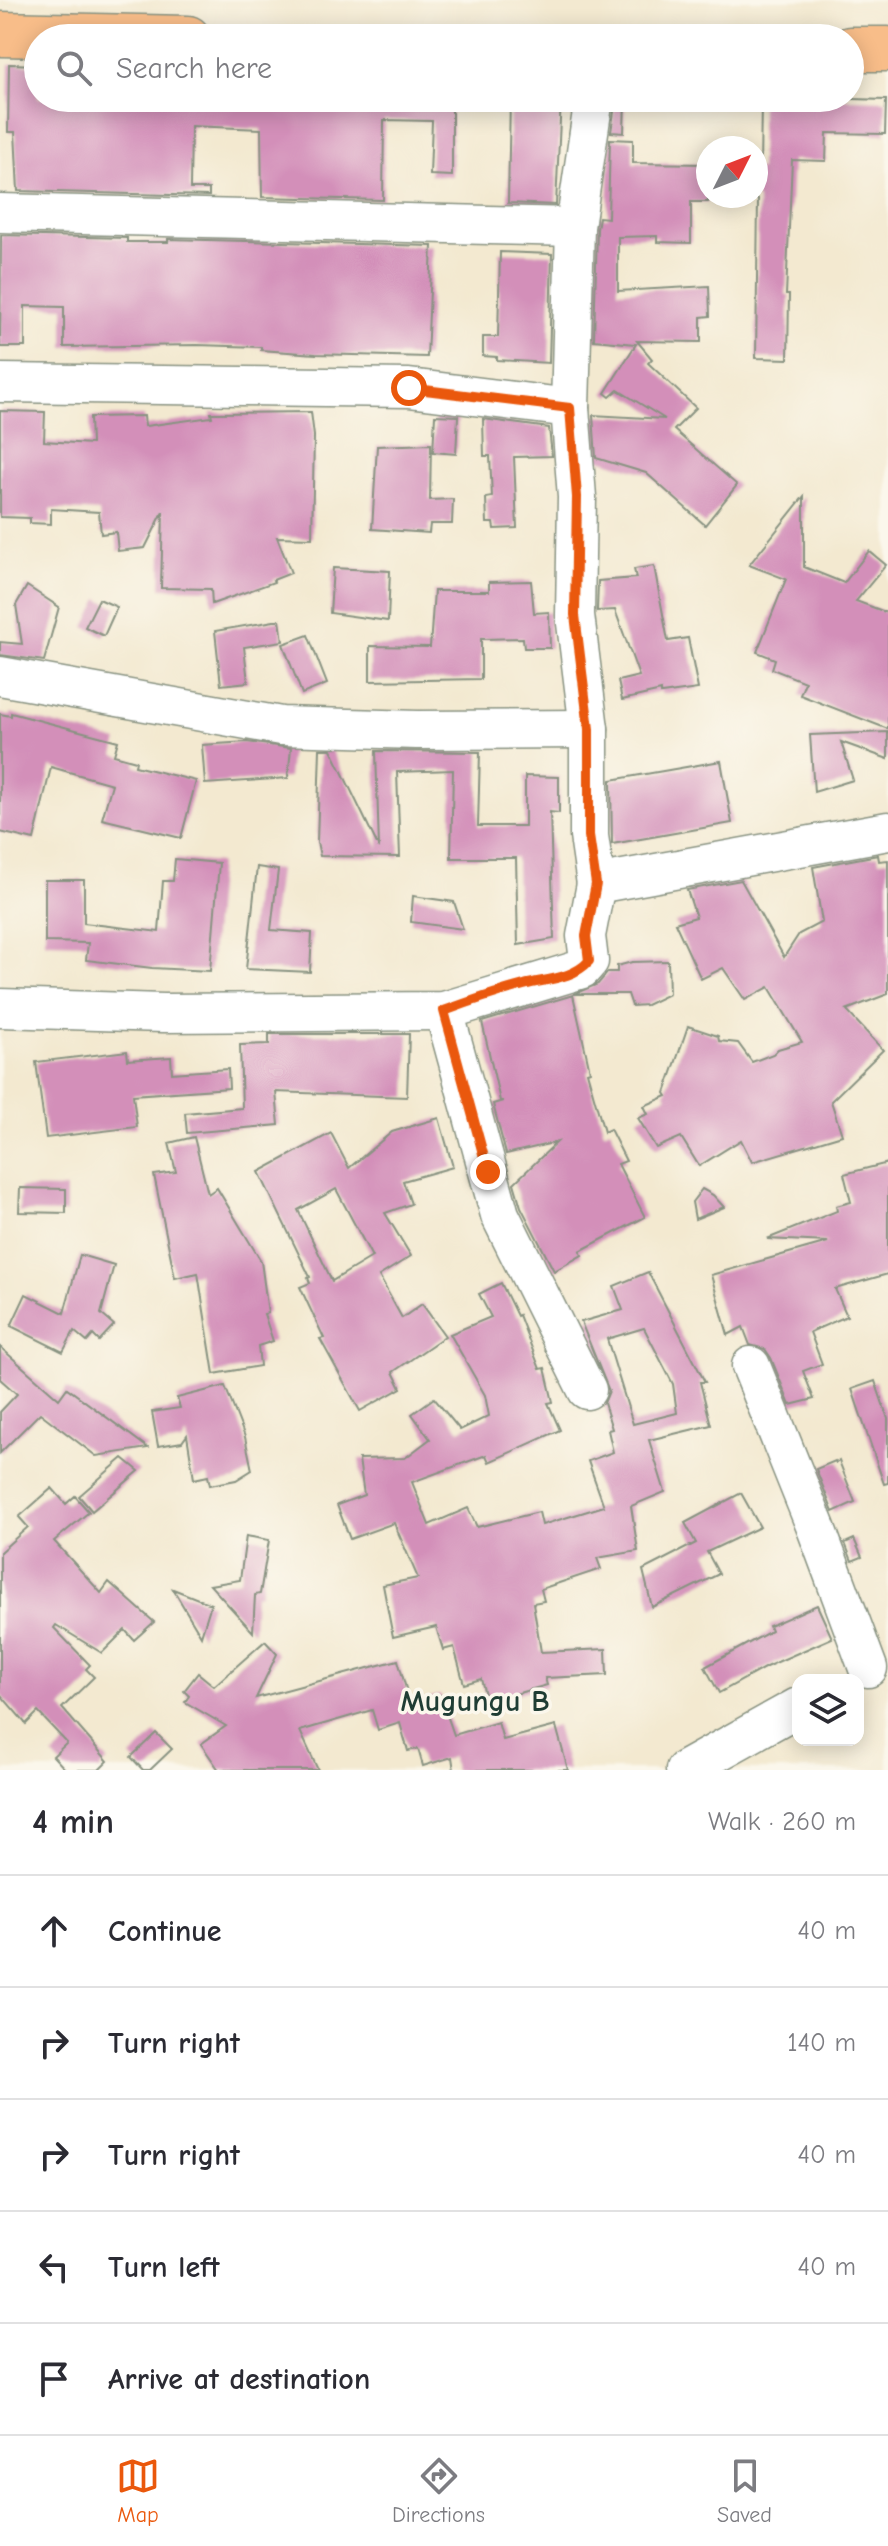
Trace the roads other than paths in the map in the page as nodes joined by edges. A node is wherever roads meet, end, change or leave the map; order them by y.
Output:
1 (0, 34) edge
2 (24, 35) edge
3 (864, 49) edge
4 (888, 49) edge
5 (592, 112) edge
6 (0, 213) edge
7 (575, 227) junction
8 (0, 383) edge
9 (570, 408) junction
10 (0, 676) edge
11 (589, 729) junction
12 (888, 831) edge
13 (596, 884) junction
14 (444, 1011) junction
15 (3, 1016) edge
16 (751, 1366) dead end
17 (587, 1390) dead end
18 (867, 1669) edge
19 (792, 1710) edge
20 (685, 1770) edge

1 - 2 main road
3 - 4 main road
5 - 7 street
6 - 7 street
7 - 9 street
8 - 9 street
9 - 11 street
10 - 11 street
11 - 13 street
12 - 13 street
13 - 14 street
14 - 15 street
14 - 17 street
16 - 18 street
19 - 20 street

